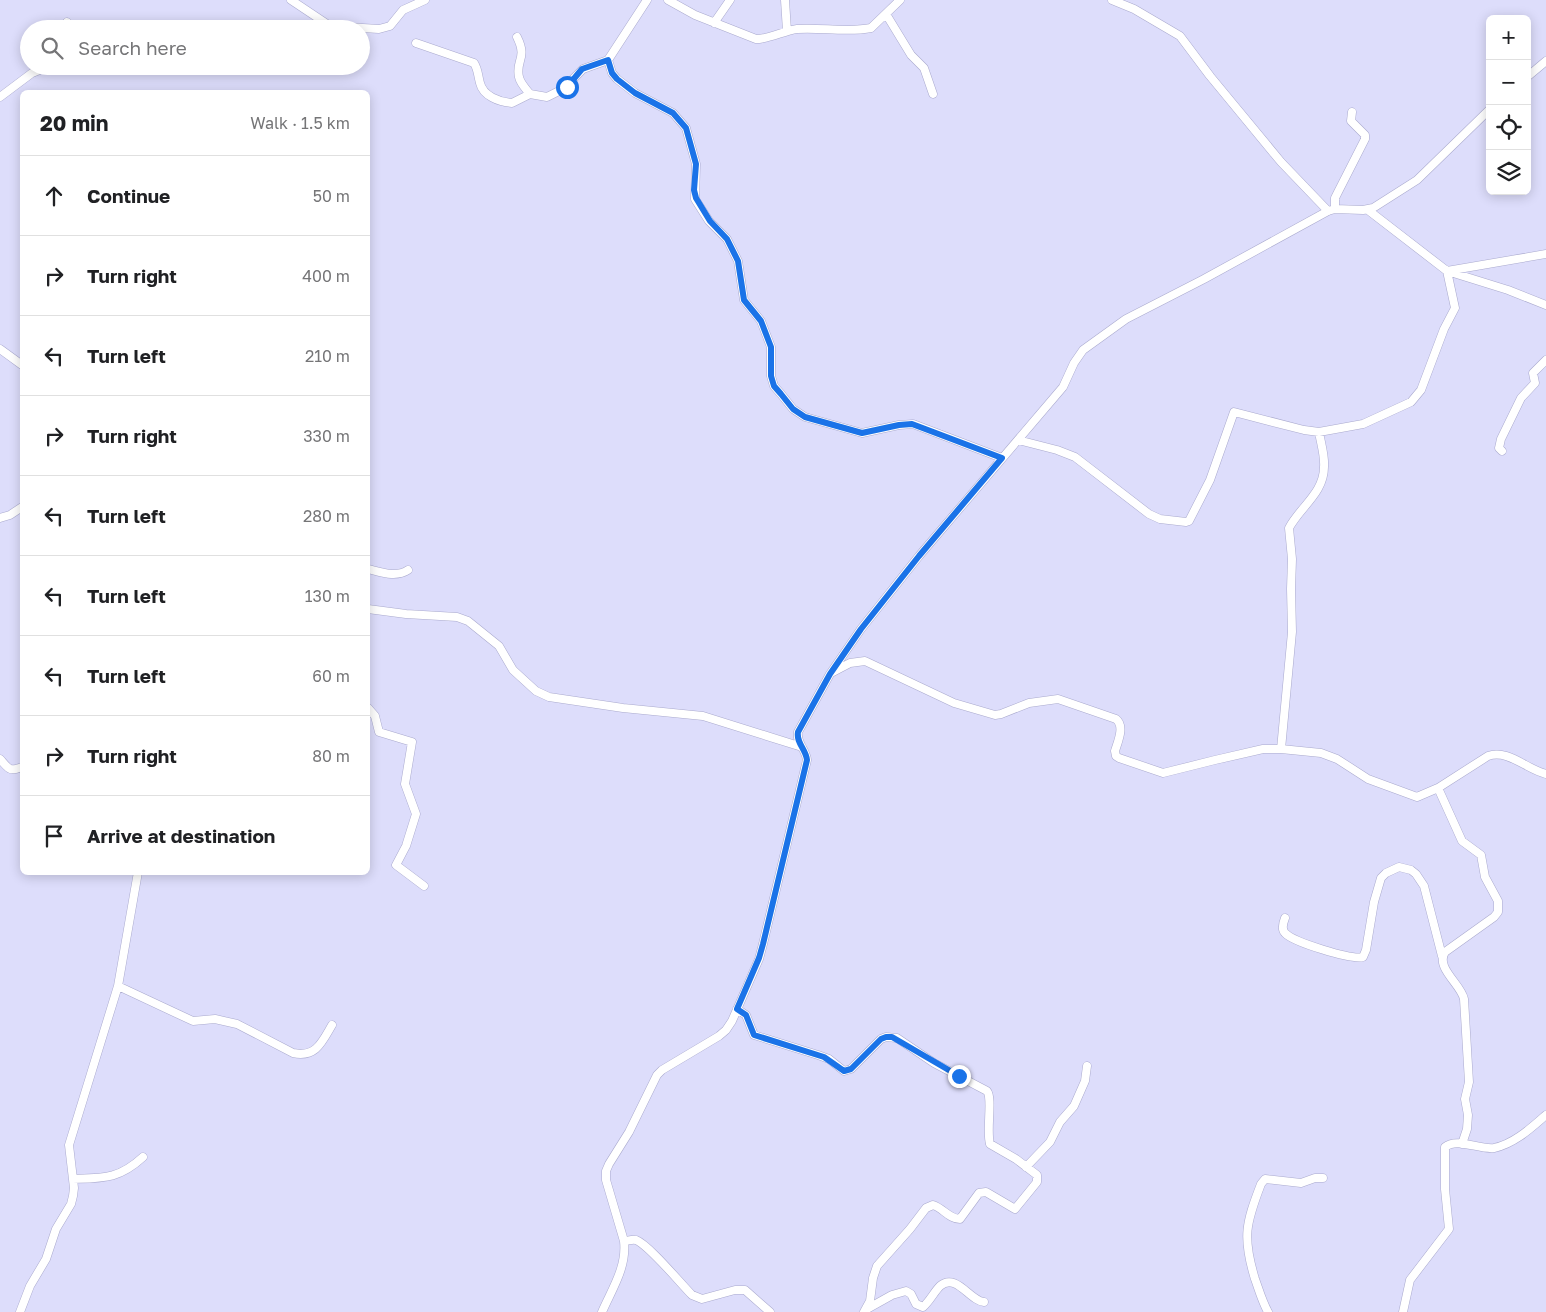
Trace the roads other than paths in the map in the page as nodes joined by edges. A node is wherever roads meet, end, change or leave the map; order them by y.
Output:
1 (291, 0) edge
2 (425, 0) edge
3 (647, 0) edge
4 (668, 0) edge
5 (730, 0) edge
6 (785, 0) edge
7 (900, 0) edge
8 (1112, 0) edge
9 (886, 14) junction
10 (321, 20) edge
11 (714, 23) junction
12 (370, 28) edge
13 (787, 31) junction
14 (517, 37) dead end
15 (416, 42) dead end
16 (608, 60) junction
17 (1546, 61) edge
18 (1531, 74) edge
19 (31, 75) edge
20 (530, 94) junction
21 (934, 94) dead end
22 (0, 97) edge
23 (1352, 112) dead end
24 (1486, 113) edge
25 (1332, 210) junction
26 (1368, 210) junction
27 (1546, 254) edge
28 (1447, 271) junction
29 (1546, 304) edge
30 (0, 349) edge
31 (1546, 360) edge
32 (20, 364) edge
33 (1319, 432) junction
34 (1018, 440) junction
35 (1502, 451) dead end
36 (1002, 458) junction
37 (20, 508) edge
38 (0, 518) edge
39 (370, 569) edge
40 (408, 570) dead end
41 (370, 609) edge
42 (830, 674) junction
43 (370, 710) edge
44 (802, 747) junction
45 (1282, 749) junction
46 (0, 759) edge
47 (20, 768) edge
48 (1546, 774) edge
49 (1438, 788) junction
50 (137, 875) edge
51 (424, 886) dead end
52 (1285, 918) dead end
53 (1442, 956) junction
54 (118, 986) junction
55 (737, 1009) junction
56 (332, 1025) dead end
57 (1087, 1066) dead end
58 (1546, 1115) edge
59 (1462, 1144) junction
60 (143, 1157) dead end
61 (1026, 1166) junction
62 (1323, 1178) dead end
63 (73, 1179) junction
64 (624, 1241) junction
65 (984, 1302) dead end
66 (864, 1311) edge
67 (20, 1312) edge
68 (602, 1312) edge
69 (770, 1312) edge
70 (1268, 1312) edge
71 (1403, 1312) edge

1 - 10 street
2 - 12 street
3 - 16 street
4 - 11 street
5 - 11 street
6 - 13 street
7 - 9 street
8 - 25 street
9 - 13 street
9 - 21 street
11 - 13 street
14 - 20 street
15 - 20 street
16 - 20 street
16 - 36 street
17 - 18 street
19 - 22 street
23 - 25 street
24 - 26 street
25 - 26 street
25 - 34 street
26 - 28 street
27 - 28 street
28 - 29 street
28 - 33 street
30 - 32 street
31 - 35 street
33 - 34 street
33 - 45 street
34 - 36 street
36 - 42 street
37 - 38 street
39 - 40 street
41 - 44 street
42 - 44 street
42 - 45 street
43 - 51 street
44 - 55 street
45 - 49 street
46 - 47 street
48 - 49 street
49 - 53 street
50 - 54 street
52 - 53 street
53 - 59 street
54 - 56 street
54 - 63 street
55 - 61 street
55 - 64 street
57 - 61 street
58 - 59 street
59 - 71 street
60 - 63 street
61 - 66 street
62 - 70 street
63 - 67 street
64 - 68 street
64 - 69 street
65 - 66 street

